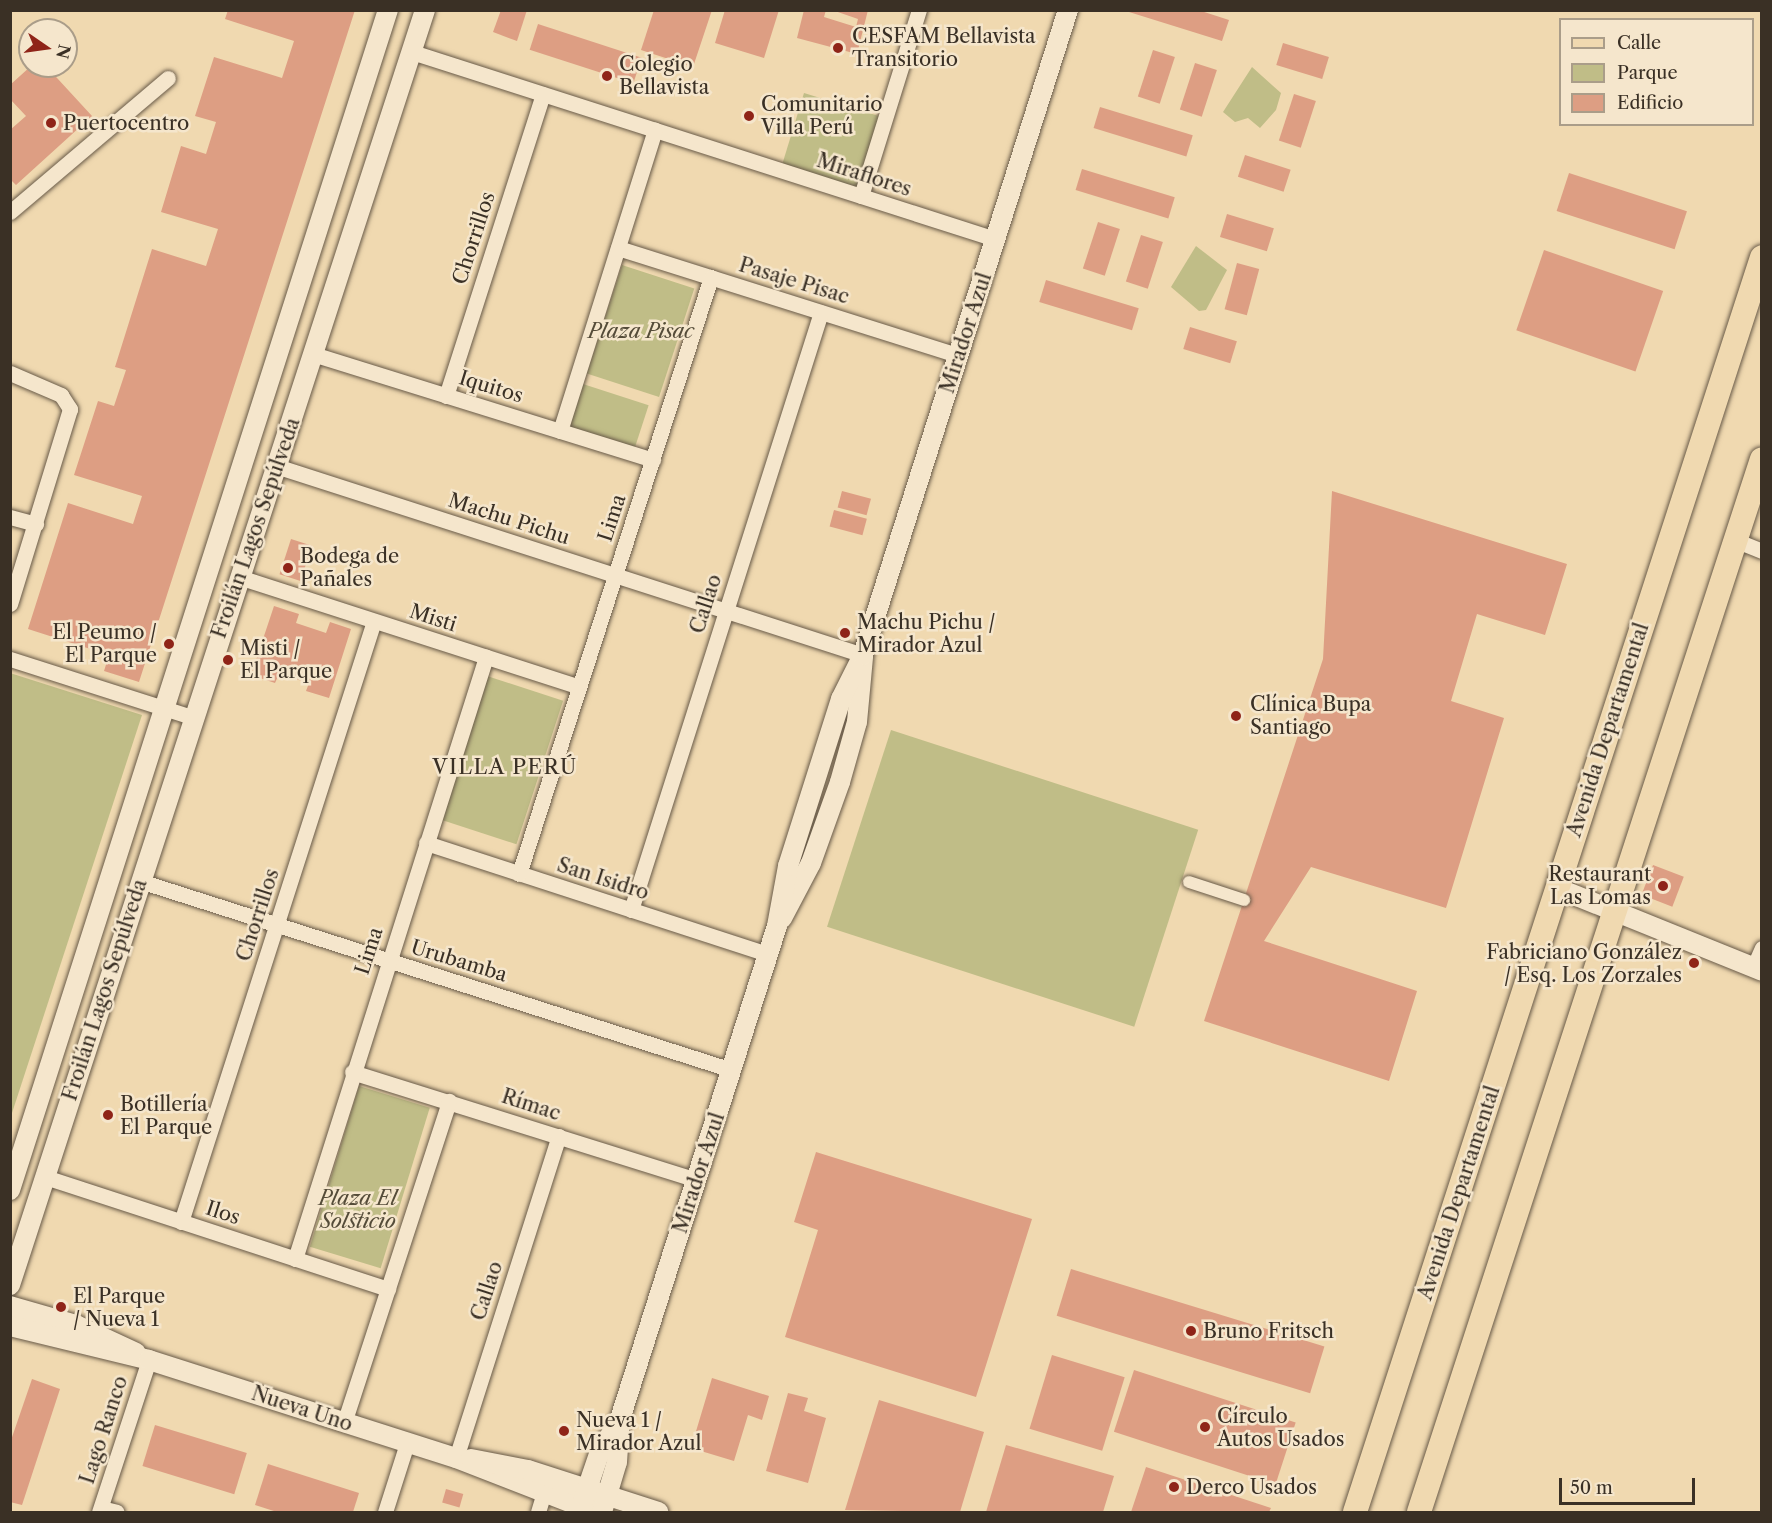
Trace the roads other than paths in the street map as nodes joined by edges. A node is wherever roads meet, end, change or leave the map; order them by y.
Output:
1 (388, 10) edge
2 (425, 10) edge
3 (919, 10) edge
4 (1068, 10) edge
5 (412, 52) junction
6 (168, 78) dead end
7 (543, 94) junction
8 (655, 130) junction
9 (861, 196) junction
10 (11, 210) edge
11 (995, 239) junction
12 (618, 248) junction
13 (312, 250) junction
14 (1761, 257) edge
15 (345, 262) junction
16 (711, 277) junction
17 (821, 312) junction
18 (316, 355) junction
19 (958, 355) junction
20 (10, 373) edge
21 (446, 396) junction
22 (560, 431) junction
23 (254, 438) junction
24 (1761, 459) edge
25 (653, 460) junction
26 (280, 461) junction
27 (10, 517) edge
28 (36, 524) junction
29 (1735, 540) junction
30 (1761, 551) edge
31 (616, 575) junction
32 (238, 577) junction
33 (10, 604) edge
34 (726, 611) junction
35 (374, 621) junction
36 (863, 654) junction
37 (486, 657) junction
38 (10, 659) edge
39 (579, 687) junction
40 (163, 708) junction
41 (192, 717) junction
42 (426, 843) junction
43 (519, 874) junction
44 (140, 881) junction
45 (1189, 882) dead end
46 (1557, 888) junction
47 (1244, 900) dead end
48 (631, 910) junction
49 (1616, 910) junction
50 (277, 924) junction
51 (1761, 948) edge
52 (768, 954) junction
53 (388, 961) junction
54 (1757, 970) edge
55 (49, 1070) junction
56 (732, 1070) junction
57 (352, 1072) junction
58 (77, 1079) junction
59 (449, 1101) junction
60 (559, 1136) junction
61 (45, 1177) junction
62 (696, 1180) junction
63 (10, 1190) edge
64 (181, 1222) junction
65 (295, 1259) junction
66 (10, 1285) edge
67 (388, 1289) junction
68 (10, 1306) edge
69 (10, 1326) edge
70 (148, 1360) junction
71 (620, 1419) junction
72 (344, 1423) junction
73 (407, 1443) junction
74 (456, 1458) junction
75 (587, 1489) junction
76 (540, 1504) edge
77 (605, 1504) edge
78 (100, 1510) edge
79 (588, 1510) edge
80 (117, 1512) edge
81 (385, 1512) edge
82 (658, 1512) edge
83 (1355, 1512) edge
84 (1419, 1512) edge

1 - 13 street, Froilán Lagos Sepúlveda
2 - 5 street, Froilán Lagos Sepúlveda
3 - 9 street
4 - 11 street, Mirador Azul
5 - 7 street, Miraflores
5 - 15 street, Froilán Lagos Sepúlveda
6 - 10 street
7 - 8 street, Miraflores
7 - 21 street, Chorrillos
8 - 9 street, Miraflores
8 - 12 street
9 - 11 street, Miraflores
11 - 19 street, Mirador Azul
12 - 16 street, Pasaje Pisac
12 - 22 street
13 - 15 street
13 - 23 street, Froilán Lagos Sepúlveda
14 - 46 main road, Avenida Departamental
15 - 18 street, Froilán Lagos Sepúlveda
16 - 17 street, Pasaje Pisac
16 - 25 street, Lima
17 - 19 street, Pasaje Pisac
17 - 34 street, Callao
18 - 21 street, Iquitos
18 - 26 street, Froilán Lagos Sepúlveda
19 - 36 street, Mirador Azul
20 - 28 street
21 - 22 street, Iquitos
22 - 25 street, Iquitos
23 - 26 street
23 - 40 street, Froilán Lagos Sepúlveda
24 - 29 main road
25 - 31 street, Lima
26 - 31 street, Machu Pichu
26 - 32 street, Froilán Lagos Sepúlveda
27 - 28 street
28 - 33 street
29 - 30 street
29 - 49 main road
31 - 34 street, Machu Pichu
31 - 39 street, Lima
32 - 35 street, Misti
32 - 41 street, Froilán Lagos Sepúlveda
34 - 36 street, Machu Pichu
34 - 48 street, Callao
35 - 37 street, Misti
35 - 50 street, Chorrillos
36 - 52 street, Mirador Azul
37 - 39 street, Misti
37 - 42 street, Lima
38 - 40 street
39 - 43 street, Lima
40 - 41 street
40 - 55 street, Froilán Lagos Sepúlveda
41 - 44 street, Froilán Lagos Sepúlveda
42 - 43 street, San Isidro
42 - 53 street, Lima
43 - 48 street, San Isidro
44 - 50 street, Urubamba
44 - 58 street, Froilán Lagos Sepúlveda
45 - 47 street
46 - 49 street
46 - 83 main road, Avenida Departamental
48 - 52 street, San Isidro
49 - 54 street
49 - 84 main road
50 - 53 street, Urubamba
50 - 64 street, Chorrillos
51 - 54 street
52 - 56 street, Mirador Azul
53 - 56 street, Urubamba
53 - 57 street, Lima
55 - 58 street
55 - 63 street, Froilán Lagos Sepúlveda
56 - 62 street, Mirador Azul
57 - 59 street, Rímac
57 - 65 street, Lima
58 - 61 street, Froilán Lagos Sepúlveda
59 - 60 street, Rímac
59 - 67 street
60 - 62 street, Rímac
60 - 74 street, Callao
61 - 64 street, Ilos
61 - 66 street, Froilán Lagos Sepúlveda
62 - 71 street, Mirador Azul
64 - 65 street, Ilos
65 - 67 street, Ilos
67 - 72 street
68 - 70 street, Nueva Uno
69 - 70 street, Nueva Uno
70 - 72 street, Nueva Uno
70 - 78 street, Lago Ranco
71 - 75 street, Mirador Azul
71 - 77 street, Mirador Azul
72 - 73 street, Nueva Uno
73 - 74 street, Nueva Uno
73 - 81 street
74 - 75 street, Nueva Uno
74 - 76 street, Nueva Uno
75 - 77 street, Nueva Uno
75 - 79 street, Mirador Azul
76 - 79 street, Nueva Uno
77 - 82 street, Nueva Uno
78 - 80 street

